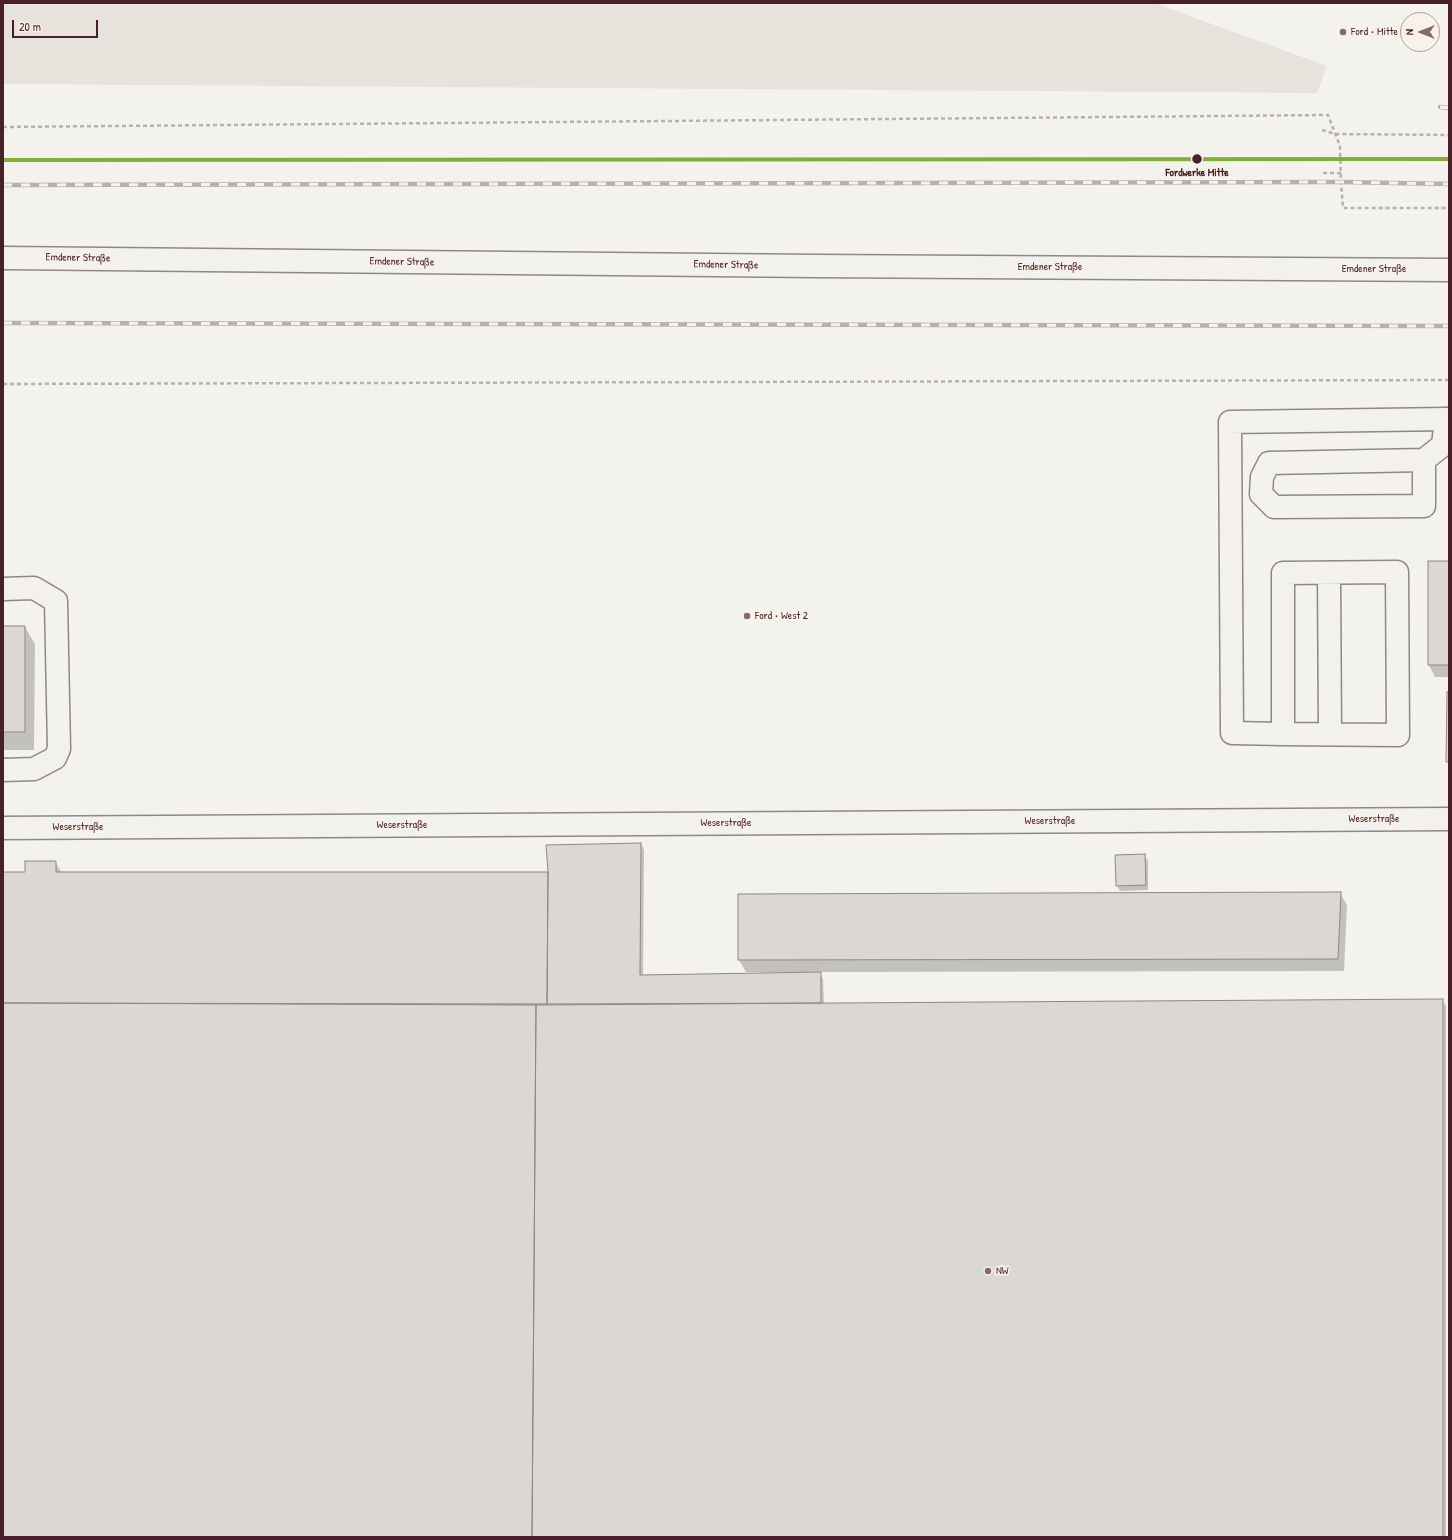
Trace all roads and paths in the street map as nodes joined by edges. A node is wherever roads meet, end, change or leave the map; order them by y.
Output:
1 (3, 127) edge
2 (1322, 130) dead end
3 (1335, 134) junction
4 (1449, 135) edge
5 (1323, 173) dead end
6 (1340, 173) junction
7 (1449, 208) edge
8 (3, 258) edge
9 (1449, 270) edge
10 (1449, 380) edge
11 (3, 384) edge
12 (1447, 419) edge
13 (1424, 460) junction
14 (1329, 573) junction
15 (3, 589) edge
16 (1283, 734) junction
17 (1330, 734) junction
18 (3, 770) edge
19 (1449, 819) edge
20 (3, 828) edge

1 - 3 path
2 - 3 path
3 - 4 path
3 - 6 path
5 - 6 path
6 - 7 path
8 - 9 street, Emdener Straße
10 - 11 path
12 - 13 street
12 - 16 street
13 - 13 street
14 - 16 street
14 - 17 street
14 - 17 street
15 - 18 street
16 - 17 street
19 - 20 street, Weserstraße

